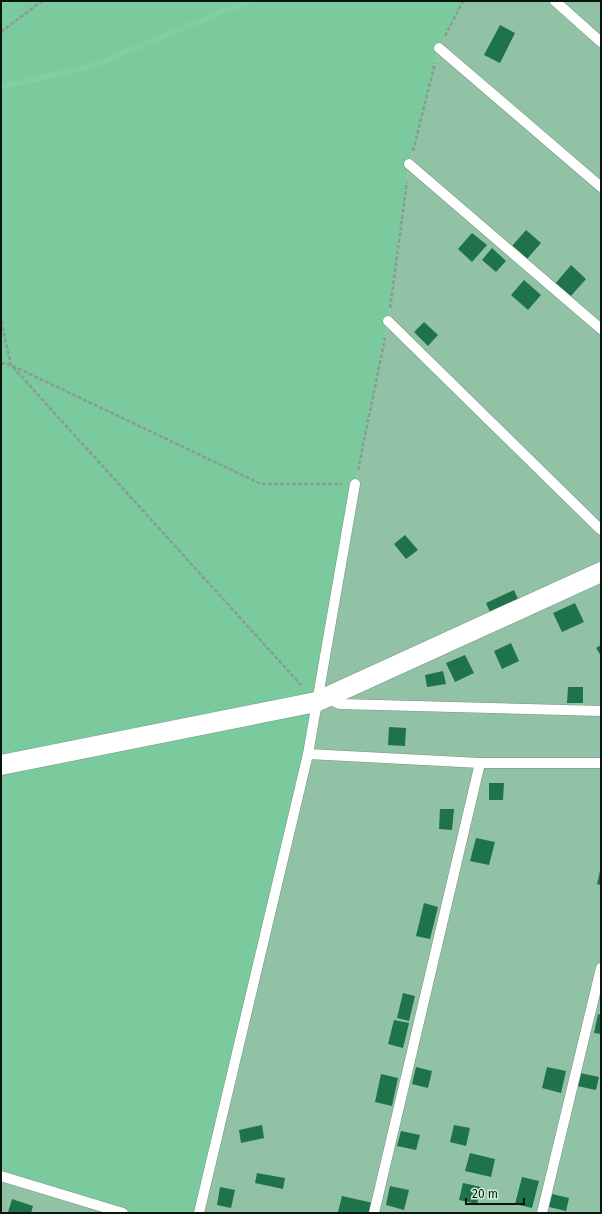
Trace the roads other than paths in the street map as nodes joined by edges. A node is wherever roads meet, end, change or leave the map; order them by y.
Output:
1 (555, 1) edge
2 (601, 42) edge
3 (439, 48) road end
4 (409, 164) road end
5 (601, 187) edge
6 (388, 320) dead end
7 (601, 329) edge
8 (355, 484) road end
9 (601, 530) edge
10 (601, 572) edge
11 (321, 700) junction
12 (601, 711) edge
13 (308, 754) junction
14 (480, 763) junction
15 (601, 763) edge
16 (1, 765) edge
17 (601, 968) edge
18 (1, 1176) edge
19 (123, 1213) edge
20 (200, 1213) edge
21 (374, 1213) edge
22 (542, 1213) edge

1 - 2 lane
3 - 5 lane
4 - 7 lane
6 - 9 lane
8 - 11 lane
10 - 11 street
11 - 12 lane
11 - 13 lane
11 - 16 street
13 - 14 lane
13 - 20 lane
14 - 15 lane
14 - 21 lane
17 - 22 lane
18 - 19 lane

